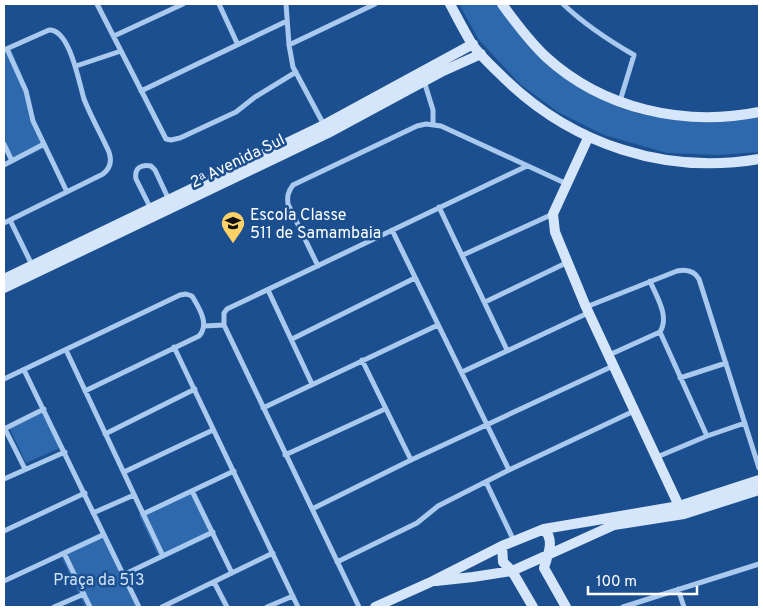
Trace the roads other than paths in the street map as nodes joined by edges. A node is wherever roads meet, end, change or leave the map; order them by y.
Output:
1 (98, 4) edge
2 (183, 4) edge
3 (219, 4) edge
4 (286, 4) edge
5 (375, 4) edge
6 (450, 4) edge
7 (502, 4) edge
8 (563, 4) edge
9 (287, 21) junction
10 (114, 36) junction
11 (237, 44) junction
12 (473, 44) junction
13 (289, 45) junction
14 (6, 49) edge
15 (121, 51) junction
16 (481, 54) junction
17 (76, 66) junction
18 (296, 72) junction
19 (424, 81) junction
20 (141, 91) junction
21 (620, 101) junction
22 (759, 112) edge
23 (433, 124) junction
24 (326, 129) junction
25 (588, 138) junction
26 (4, 144) edge
27 (44, 144) junction
28 (759, 159) edge
29 (12, 161) junction
30 (4, 164) edge
31 (527, 166) junction
32 (567, 184) junction
33 (67, 192) junction
34 (170, 200) junction
35 (439, 207) junction
36 (152, 209) junction
37 (553, 214) junction
38 (10, 220) junction
39 (4, 223) edge
40 (392, 230) junction
41 (463, 255) junction
42 (566, 263) junction
43 (32, 265) junction
44 (318, 266) junction
45 (416, 278) junction
46 (4, 279) edge
47 (650, 281) junction
48 (4, 288) edge
49 (268, 290) junction
50 (485, 302) junction
51 (587, 310) junction
52 (224, 325) junction
53 (438, 325) junction
54 (204, 326) junction
55 (660, 332) junction
56 (292, 339) junction
57 (174, 348) junction
58 (66, 350) junction
59 (507, 350) junction
60 (608, 355) junction
61 (362, 360) junction
62 (726, 363) junction
63 (613, 366) junction
64 (24, 370) junction
65 (462, 372) junction
66 (680, 378) junction
67 (4, 380) edge
68 (312, 384) junction
69 (195, 389) junction
70 (85, 391) junction
71 (263, 408) junction
72 (44, 409) junction
73 (385, 409) junction
74 (634, 411) junction
75 (745, 423) junction
76 (486, 424) junction
77 (4, 429) edge
78 (213, 430) junction
79 (105, 434) junction
80 (707, 436) junction
81 (65, 452) junction
82 (285, 455) junction
83 (657, 457) junction
84 (411, 460) junction
85 (759, 468) edge
86 (25, 469) junction
87 (508, 470) junction
88 (234, 471) junction
89 (124, 472) junction
90 (4, 479) edge
91 (759, 480) edge
92 (486, 482) junction
93 (759, 490) edge
94 (192, 492) junction
95 (84, 493) junction
96 (134, 494) junction
97 (679, 506) junction
98 (312, 509) junction
99 (93, 512) junction
100 (143, 514) junction
101 (544, 528) junction
102 (4, 531) edge
103 (213, 532) junction
104 (103, 535) junction
105 (514, 540) junction
106 (502, 546) junction
107 (64, 553) junction
108 (549, 553) junction
109 (274, 554) junction
110 (163, 556) junction
111 (337, 562) junction
112 (759, 564) edge
113 (512, 571) junction
114 (232, 573) junction
115 (123, 575) junction
116 (4, 581) edge
117 (433, 581) junction
118 (214, 582) junction
119 (678, 590) junction
120 (84, 594) junction
121 (293, 596) junction
122 (54, 607) edge
123 (90, 607) edge
124 (139, 607) edge
125 (162, 607) edge
126 (227, 607) edge
127 (267, 607) edge
128 (298, 607) edge
129 (358, 607) edge
130 (375, 607) edge
131 (533, 607) edge
132 (566, 607) edge
133 (623, 607) edge
134 (684, 607) edge

1 - 10 street
2 - 10 street
3 - 11 street
4 - 9 street
5 - 13 street
6 - 12 street
7 - 21 street
8 - 21 street
9 - 11 street
9 - 13 street
10 - 15 street
11 - 20 street
12 - 16 street
12 - 24 street, 2ᵃ Avenida Sul
13 - 18 street
14 - 17 street
14 - 27 street
15 - 17 street
15 - 20 street
16 - 19 street, 2ᵃ Avenida Sul
16 - 25 street
17 - 33 street
18 - 20 street
18 - 24 street
19 - 23 street
19 - 24 street, 2ᵃ Avenida Sul
21 - 22 street
23 - 31 street
23 - 44 street
24 - 34 street, 2ᵃ Avenida Sul
24 - 48 street, 2ᵃ Avenida Sul
25 - 28 street
25 - 32 street
26 - 29 street
27 - 29 street
27 - 33 street
29 - 30 street
31 - 32 street
31 - 35 street
32 - 37 street
33 - 38 street
34 - 36 street, 2ᵃ Avenida Sul
34 - 36 street
35 - 40 street
35 - 41 street
36 - 43 street, 2ᵃ Avenida Sul
37 - 41 street
37 - 42 street
38 - 39 street
38 - 43 street
40 - 44 street
40 - 45 street
41 - 50 street
42 - 50 street
42 - 51 street
43 - 46 street, 2ᵃ Avenida Sul
44 - 49 street
45 - 53 street
45 - 56 street
47 - 51 street
47 - 55 street
47 - 62 street
49 - 52 street
49 - 56 street
50 - 59 street
51 - 59 street
51 - 60 street
52 - 54 street
52 - 71 street
53 - 61 street
53 - 65 street
54 - 57 street
54 - 58 street
55 - 60 street
55 - 66 street
56 - 68 street
57 - 69 street
57 - 70 street
58 - 64 street
58 - 70 street
59 - 65 street
60 - 63 street
61 - 68 street
61 - 73 street
62 - 66 street
62 - 75 street
63 - 74 street
63 - 76 street
64 - 67 street
64 - 72 street
65 - 76 street
66 - 80 street
68 - 71 street
69 - 78 street
69 - 79 street
70 - 79 street
71 - 82 street
72 - 77 street
72 - 81 street
73 - 82 street
73 - 84 street
74 - 83 street
74 - 87 street
75 - 80 street
75 - 85 street
76 - 84 street
76 - 87 street
77 - 86 street
78 - 88 street
78 - 89 street
79 - 89 street
80 - 83 street
81 - 86 street
81 - 95 street
82 - 98 street
83 - 97 street
84 - 98 street
86 - 90 street
87 - 92 street
88 - 94 street
88 - 109 street
89 - 96 street
91 - 97 street
92 - 105 street
92 - 111 street
93 - 108 street
94 - 100 street
94 - 103 street
95 - 99 street
95 - 102 street
96 - 99 street
96 - 100 street
97 - 101 street
98 - 111 street
99 - 104 street
100 - 110 street
101 - 105 street
101 - 108 street
103 - 110 street
103 - 114 street
104 - 107 street
104 - 115 street
105 - 106 street
106 - 113 street
106 - 117 street
107 - 116 street
107 - 120 street
108 - 113 street
108 - 132 street
109 - 114 street
109 - 121 street
110 - 115 street
111 - 129 street
112 - 119 street
113 - 117 street
113 - 131 street
114 - 118 street
115 - 124 street
117 - 130 street
118 - 125 street
118 - 126 street
119 - 133 street
119 - 134 street
120 - 122 street
120 - 123 street
121 - 127 street
121 - 128 street

